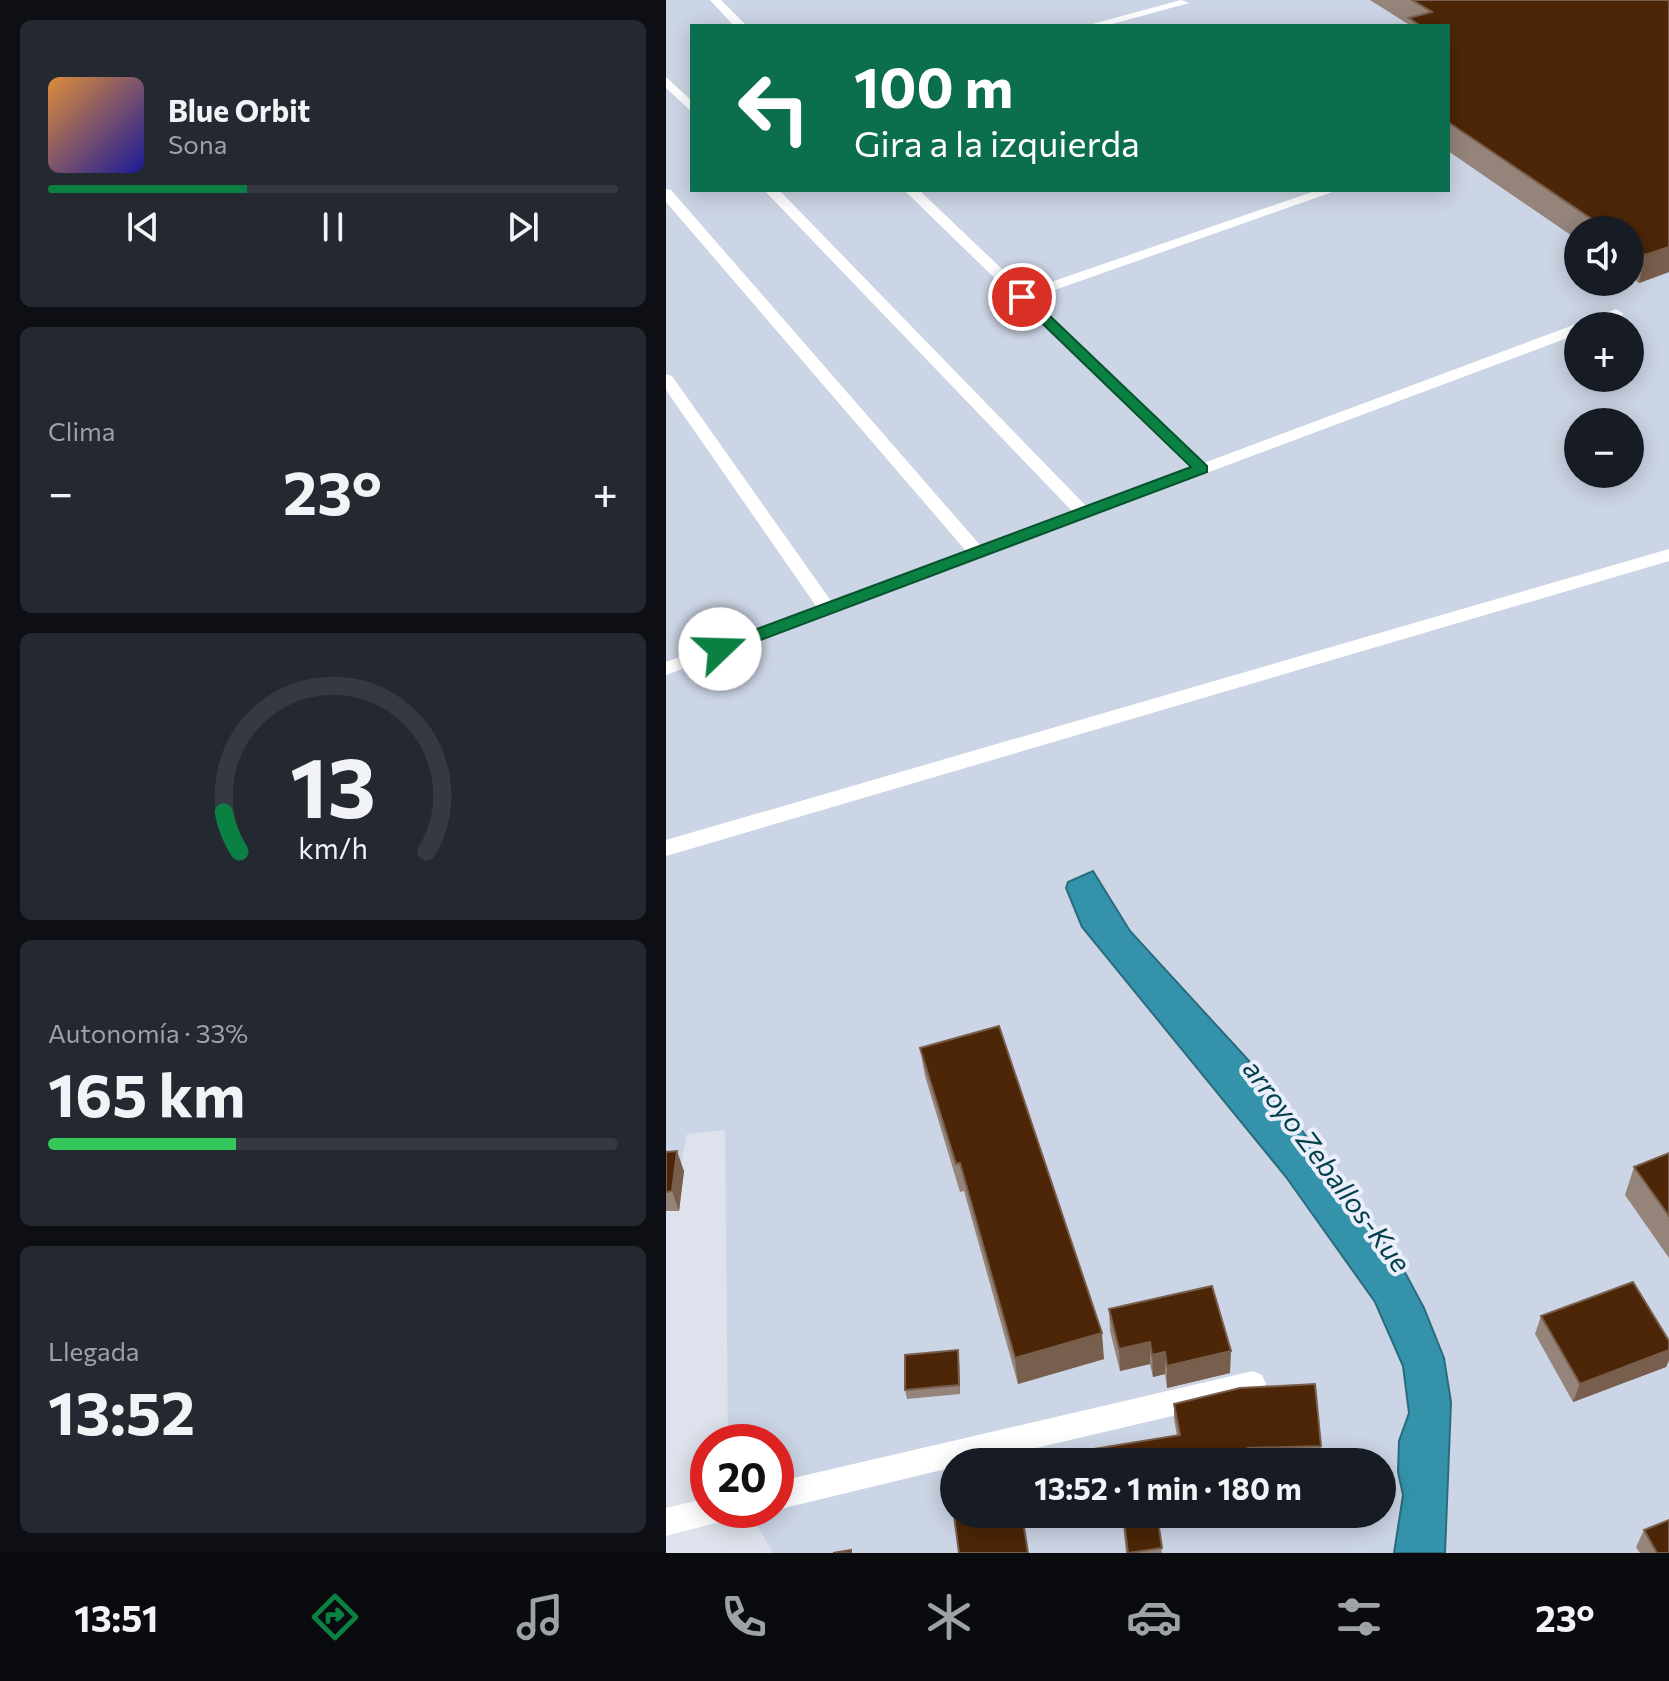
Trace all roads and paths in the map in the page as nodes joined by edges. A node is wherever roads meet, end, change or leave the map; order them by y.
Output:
1 (715, 1) edge
2 (1183, 3) dead end
3 (739, 24) edge
4 (1099, 24) edge
5 (666, 81) edge
6 (690, 106) edge
7 (773, 192) edge
8 (913, 192) edge
9 (1325, 192) edge
10 (666, 193) edge
11 (1022, 297) junction
12 (1564, 334) edge
13 (666, 379) edge
14 (1201, 469) junction
15 (1083, 513) junction
16 (977, 553) junction
17 (1669, 555) edge
18 (827, 608) junction
19 (666, 669) edge
20 (666, 848) edge
21 (1253, 1384) edge
22 (794, 1492) edge
23 (690, 1516) edge
24 (666, 1522) edge

1 - 3 lane
2 - 4 lane
5 - 6 lane
7 - 15 lane
8 - 11 lane
9 - 11 lane
10 - 16 lane
11 - 14 lane
12 - 14 lane
13 - 18 lane
14 - 15 lane
15 - 16 lane
16 - 18 lane
17 - 20 lane
18 - 19 lane
21 - 22 lane
23 - 24 lane

